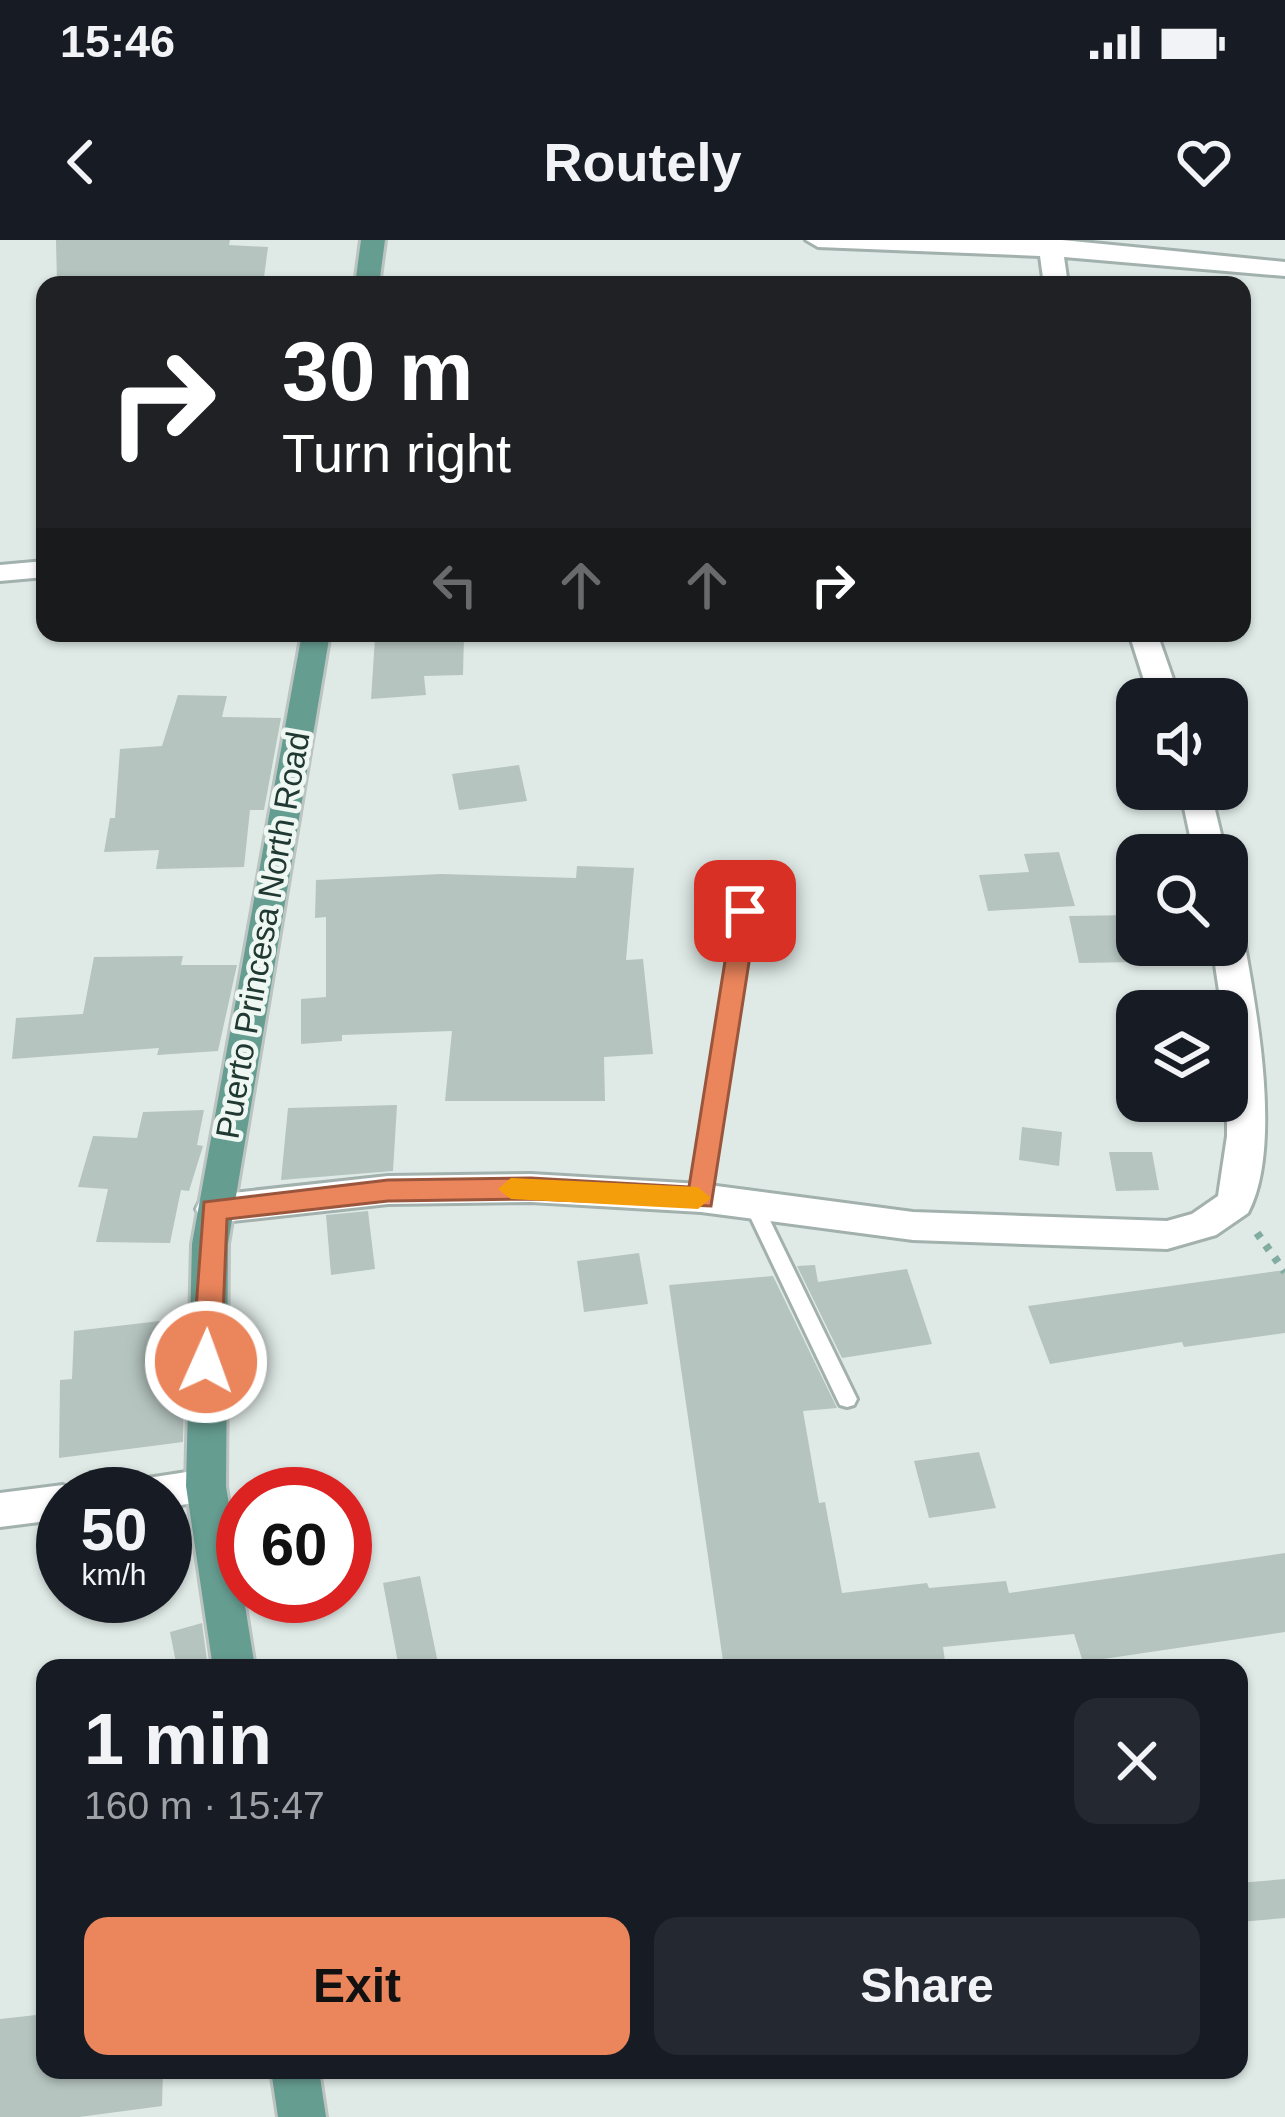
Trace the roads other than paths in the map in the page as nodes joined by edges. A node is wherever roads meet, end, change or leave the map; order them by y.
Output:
1 (374, 240) edge
2 (818, 240) edge
3 (1050, 244) edge
4 (1285, 269) edge
5 (368, 276) edge
6 (1055, 276) edge
7 (36, 570) edge
8 (0, 573) edge
9 (314, 642) edge
10 (1146, 642) edge
11 (1159, 678) edge
12 (745, 911) dead end
13 (1232, 966) edge
14 (701, 1198) junction
15 (755, 1208) junction
16 (214, 1209) junction
17 (847, 1400) dead end
18 (206, 1486) junction
19 (192, 1488) edge
20 (36, 1505) edge
21 (0, 1510) edge
22 (233, 1659) edge
23 (296, 2079) edge
24 (302, 2117) edge

1 - 5 main road
2 - 3 street
3 - 4 street
3 - 6 street
7 - 8 street
9 - 16 main road, Puerto Princesa North Road
10 - 11 street
12 - 14 lane
13 - 15 street
14 - 15 street
14 - 16 street
15 - 17 lane
16 - 18 main road, Puerto Princesa North Road
18 - 19 street
18 - 22 main road, Puerto Princesa North Road
20 - 21 street
23 - 24 main road

